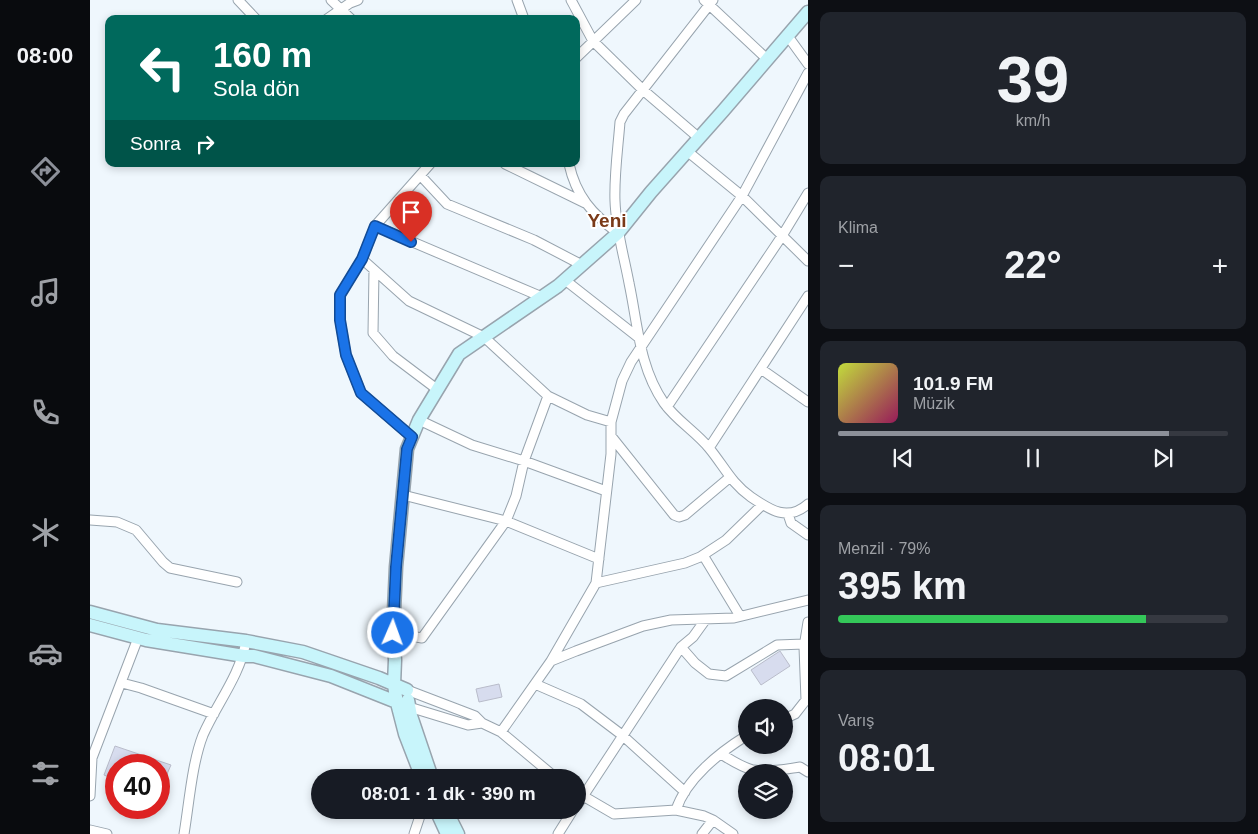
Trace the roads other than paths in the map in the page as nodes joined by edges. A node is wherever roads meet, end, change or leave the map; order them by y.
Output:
1 (238, 0) edge
2 (331, 0) edge
3 (358, 0) edge
4 (571, 0) edge
5 (636, 0) edge
6 (521, 1) edge
7 (709, 1) edge
8 (340, 9) junction
9 (808, 12) edge
10 (252, 15) edge
11 (332, 15) edge
12 (347, 15) edge
13 (523, 15) edge
14 (579, 15) edge
15 (580, 17) edge
16 (788, 35) junction
17 (593, 42) junction
18 (580, 54) edge
19 (767, 59) junction
20 (808, 64) edge
21 (808, 73) edge
22 (643, 90) junction
23 (699, 138) junction
24 (687, 151) junction
25 (427, 167) edge
26 (511, 167) edge
27 (570, 167) edge
28 (420, 175) junction
29 (808, 193) edge
30 (742, 196) junction
31 (585, 203) junction
32 (375, 226) junction
33 (618, 233) junction
34 (782, 236) junction
35 (362, 259) junction
36 (808, 261) edge
37 (582, 265) junction
38 (374, 270) junction
39 (566, 280) junction
40 (808, 296) edge
41 (542, 297) junction
42 (484, 337) junction
43 (639, 338) junction
44 (641, 348) junction
45 (760, 369) junction
46 (438, 390) junction
47 (548, 396) junction
48 (808, 402) edge
49 (667, 407) junction
50 (420, 420) junction
51 (611, 422) junction
52 (611, 436) junction
53 (412, 437) junction
54 (709, 448) junction
55 (524, 461) junction
56 (730, 478) junction
57 (606, 491) junction
58 (403, 495) junction
59 (762, 504) junction
60 (808, 504) edge
61 (788, 514) junction
62 (90, 520) edge
63 (506, 521) junction
64 (808, 535) edge
65 (703, 555) junction
66 (599, 559) junction
67 (237, 582) dead end
68 (596, 583) junction
69 (808, 600) edge
70 (90, 612) edge
71 (740, 616) junction
72 (706, 619) junction
73 (808, 622) edge
74 (90, 625) edge
75 (393, 633) junction
76 (138, 638) junction
77 (246, 641) junction
78 (804, 644) junction
79 (680, 647) junction
80 (244, 656) junction
81 (395, 660) junction
82 (551, 662) junction
83 (122, 683) junction
84 (535, 684) junction
85 (394, 685) junction
86 (407, 690) junction
87 (403, 705) junction
88 (214, 714) junction
89 (793, 715) edge
90 (482, 723) junction
91 (501, 732) junction
92 (622, 735) junction
93 (738, 742) edge
94 (721, 754) junction
95 (419, 769) edge
96 (428, 769) edge
97 (545, 769) edge
98 (808, 772) edge
99 (586, 788) edge
100 (685, 792) junction
101 (90, 796) edge
102 (586, 801) edge
103 (676, 810) junction
104 (419, 819) edge
105 (440, 819) edge
106 (450, 819) edge
107 (567, 819) edge
108 (713, 820) junction
109 (90, 830) edge
110 (107, 834) edge
111 (184, 834) edge
112 (414, 834) edge
113 (447, 834) edge
114 (458, 834) edge
115 (558, 834) edge
116 (702, 834) edge
117 (733, 834) edge

1 - 10 street
2 - 8 street
3 - 8 street
4 - 14 street
5 - 17 street
6 - 13 street
7 - 19 street
7 - 22 street
8 - 11 street
8 - 12 street
9 - 16 street
15 - 17 street
16 - 19 street
16 - 20 street
17 - 18 street
17 - 22 street
19 - 23 street
21 - 30 street
22 - 23 street
22 - 33 street
23 - 24 street
24 - 30 street
24 - 33 street
25 - 28 street
26 - 31 street
27 - 31 street
28 - 32 street
28 - 37 street
29 - 34 street
30 - 34 street
30 - 44 street
31 - 33 street
32 - 35 street
32 - 41 street
33 - 37 street
33 - 43 street
34 - 36 street
34 - 49 street
35 - 38 street
35 - 53 street
37 - 39 street
38 - 42 street
38 - 46 street
39 - 41 street
39 - 43 street
40 - 45 street
41 - 42 street
42 - 46 street
42 - 47 street
43 - 44 street
44 - 49 street
44 - 51 street
45 - 48 street
45 - 54 street
46 - 50 street
47 - 51 street
47 - 55 street
49 - 54 street
50 - 53 street
50 - 55 street
51 - 52 street
52 - 56 street
52 - 57 street
53 - 58 street
54 - 56 street
55 - 57 street
55 - 63 street
56 - 59 street
57 - 66 street
58 - 63 street
58 - 75 street
59 - 61 street
59 - 65 street
60 - 61 street
61 - 64 street
62 - 67 street
63 - 66 street
63 - 75 street
65 - 68 street
65 - 71 street
66 - 68 street
68 - 82 street
69 - 71 street
70 - 77 street
71 - 72 street
72 - 79 street
72 - 82 street
73 - 78 street
74 - 76 street
75 - 81 street
76 - 80 street
76 - 83 street
77 - 80 street
77 - 85 street
78 - 79 street
78 - 89 street
79 - 92 street
80 - 87 street
80 - 88 street
81 - 85 street
81 - 86 street
82 - 84 street
83 - 88 street
83 - 101 street
84 - 91 street
84 - 92 street
85 - 86 street
85 - 87 street
86 - 87 street
86 - 90 street
87 - 90 street
87 - 95 street
87 - 96 street
88 - 111 street
90 - 91 street
91 - 97 street
92 - 99 street
92 - 100 street
93 - 94 street
94 - 98 street
94 - 100 street
100 - 103 street
102 - 103 street
103 - 108 street
104 - 112 street
105 - 113 street
106 - 114 street
107 - 115 street
108 - 116 street
108 - 117 street
109 - 110 street

